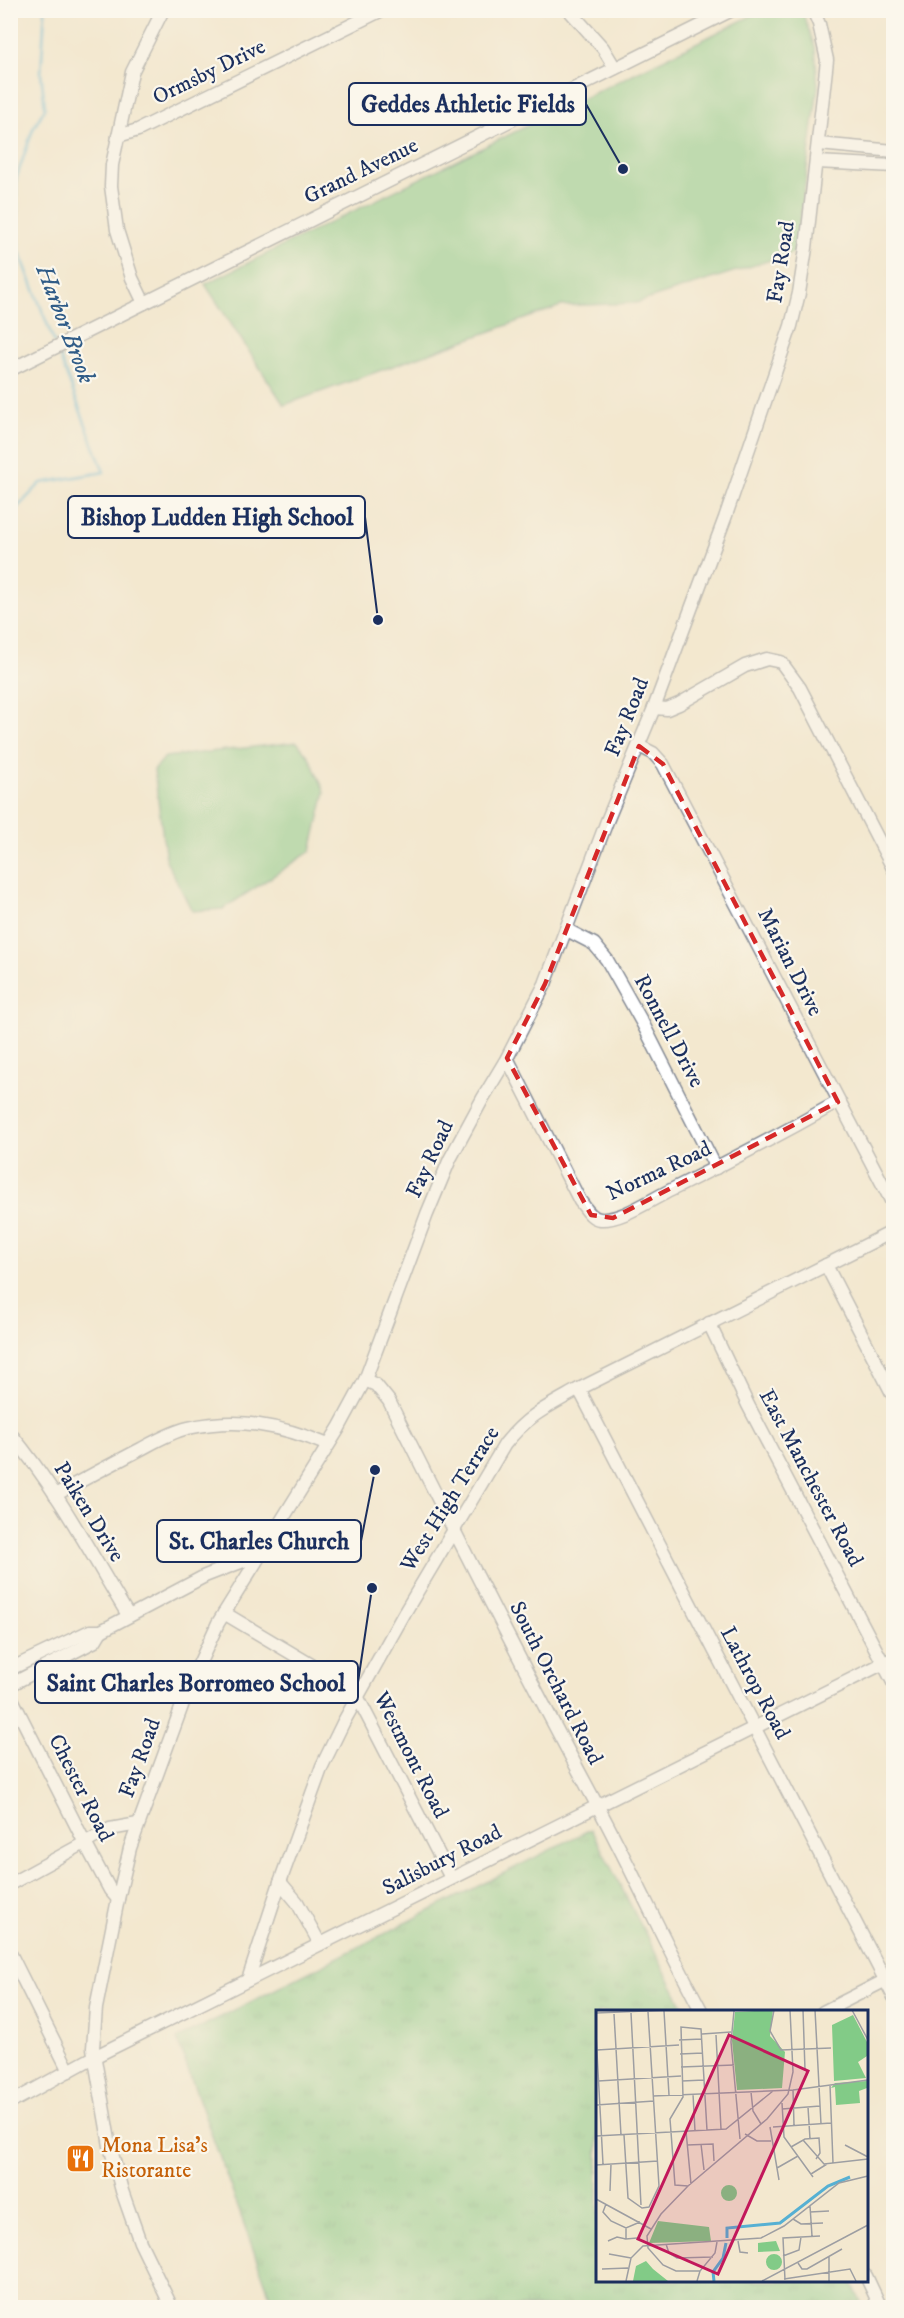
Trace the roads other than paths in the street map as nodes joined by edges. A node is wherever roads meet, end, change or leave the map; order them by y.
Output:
1 (164, 10) edge
2 (382, 10) edge
3 (569, 10) edge
4 (732, 10) edge
5 (813, 10) edge
6 (615, 68) junction
7 (118, 136) junction
8 (819, 144) junction
9 (894, 151) edge
10 (817, 162) junction
11 (894, 166) edge
12 (144, 303) junction
13 (10, 370) edge
14 (654, 708) junction
15 (639, 746) junction
16 (894, 870) edge
17 (567, 930) junction
18 (507, 1058) junction
19 (838, 1102) junction
20 (716, 1168) junction
21 (894, 1206) edge
22 (894, 1231) edge
23 (826, 1265) junction
24 (709, 1323) junction
25 (365, 1380) junction
26 (579, 1389) junction
27 (894, 1397) edge
28 (10, 1433) edge
29 (328, 1445) junction
30 (55, 1495) junction
31 (454, 1531) junction
32 (258, 1555) junction
33 (224, 1613) junction
34 (128, 1616) junction
35 (101, 1630) junction
36 (888, 1661) edge
37 (10, 1669) edge
38 (894, 1684) edge
39 (10, 1685) edge
40 (10, 1695) edge
41 (357, 1696) junction
42 (754, 1728) junction
43 (597, 1806) junction
44 (138, 1824) junction
45 (85, 1843) junction
46 (451, 1878) junction
47 (280, 1882) junction
48 (10, 1884) edge
49 (118, 1899) junction
50 (320, 1944) junction
51 (10, 1953) edge
52 (889, 1978) edge
53 (248, 1980) junction
54 (894, 1997) edge
55 (701, 2010) edge
56 (827, 2010) edge
57 (94, 2057) junction
58 (69, 2071) junction
59 (10, 2103) edge
60 (868, 2278) edge
61 (172, 2307) edge
62 (881, 2307) edge

1 - 7 street
2 - 7 street, Ormsby Drive
3 - 6 street
4 - 6 street, Grand Avenue
5 - 8 street, Fay Road
6 - 12 street, Grand Avenue
7 - 12 street
8 - 9 street
8 - 10 street, Fay Road
10 - 11 street
10 - 14 street, Fay Road
12 - 13 street, Grand Avenue
14 - 15 street, Fay Road
14 - 16 street
15 - 17 street, Fay Road
15 - 19 street, Marian Drive
17 - 18 street, Fay Road
17 - 20 street, Ronnell Drive
18 - 20 street, Norma Road
18 - 25 street, Fay Road
19 - 20 street, Norma Road
19 - 21 street, Marian Drive
22 - 23 street, West High Terrace
23 - 24 street, West High Terrace
23 - 27 street
24 - 26 street, West High Terrace
24 - 36 street, East Manchester Road
25 - 29 street, Fay Road
25 - 31 street, South Orchard Road
26 - 31 street, West High Terrace
26 - 42 street, Lathrop Road
28 - 30 street, Paiken Drive
29 - 30 street
29 - 32 street, Fay Road
30 - 34 street, Paiken Drive
31 - 41 street, West High Terrace
31 - 43 street, South Orchard Road
32 - 33 street, Fay Road
32 - 34 street
33 - 41 street, Westmont Road
33 - 44 street, Fay Road
34 - 35 street
35 - 37 street
35 - 39 street
36 - 38 street, East Manchester Road
36 - 42 street, Salisbury Road
40 - 45 street, Chester Road
41 - 46 street, Westmont Road
41 - 47 street, West High Terrace
42 - 43 street, Salisbury Road
42 - 52 street, Lathrop Road
43 - 46 street, Salisbury Road
43 - 55 street, South Orchard Road
44 - 45 street
44 - 49 street, Fay Road
45 - 48 street
45 - 49 street, Chester Road
46 - 50 street, Salisbury Road
47 - 50 street
47 - 53 street, West High Terrace
49 - 57 street, Fay Road
50 - 53 street, Salisbury Road
51 - 58 street
52 - 54 street, Lathrop Road
52 - 56 street
53 - 57 street, Salisbury Road
57 - 58 street, Salisbury Road
57 - 61 street, Fay Road
58 - 59 street, Salisbury Road
60 - 62 street

